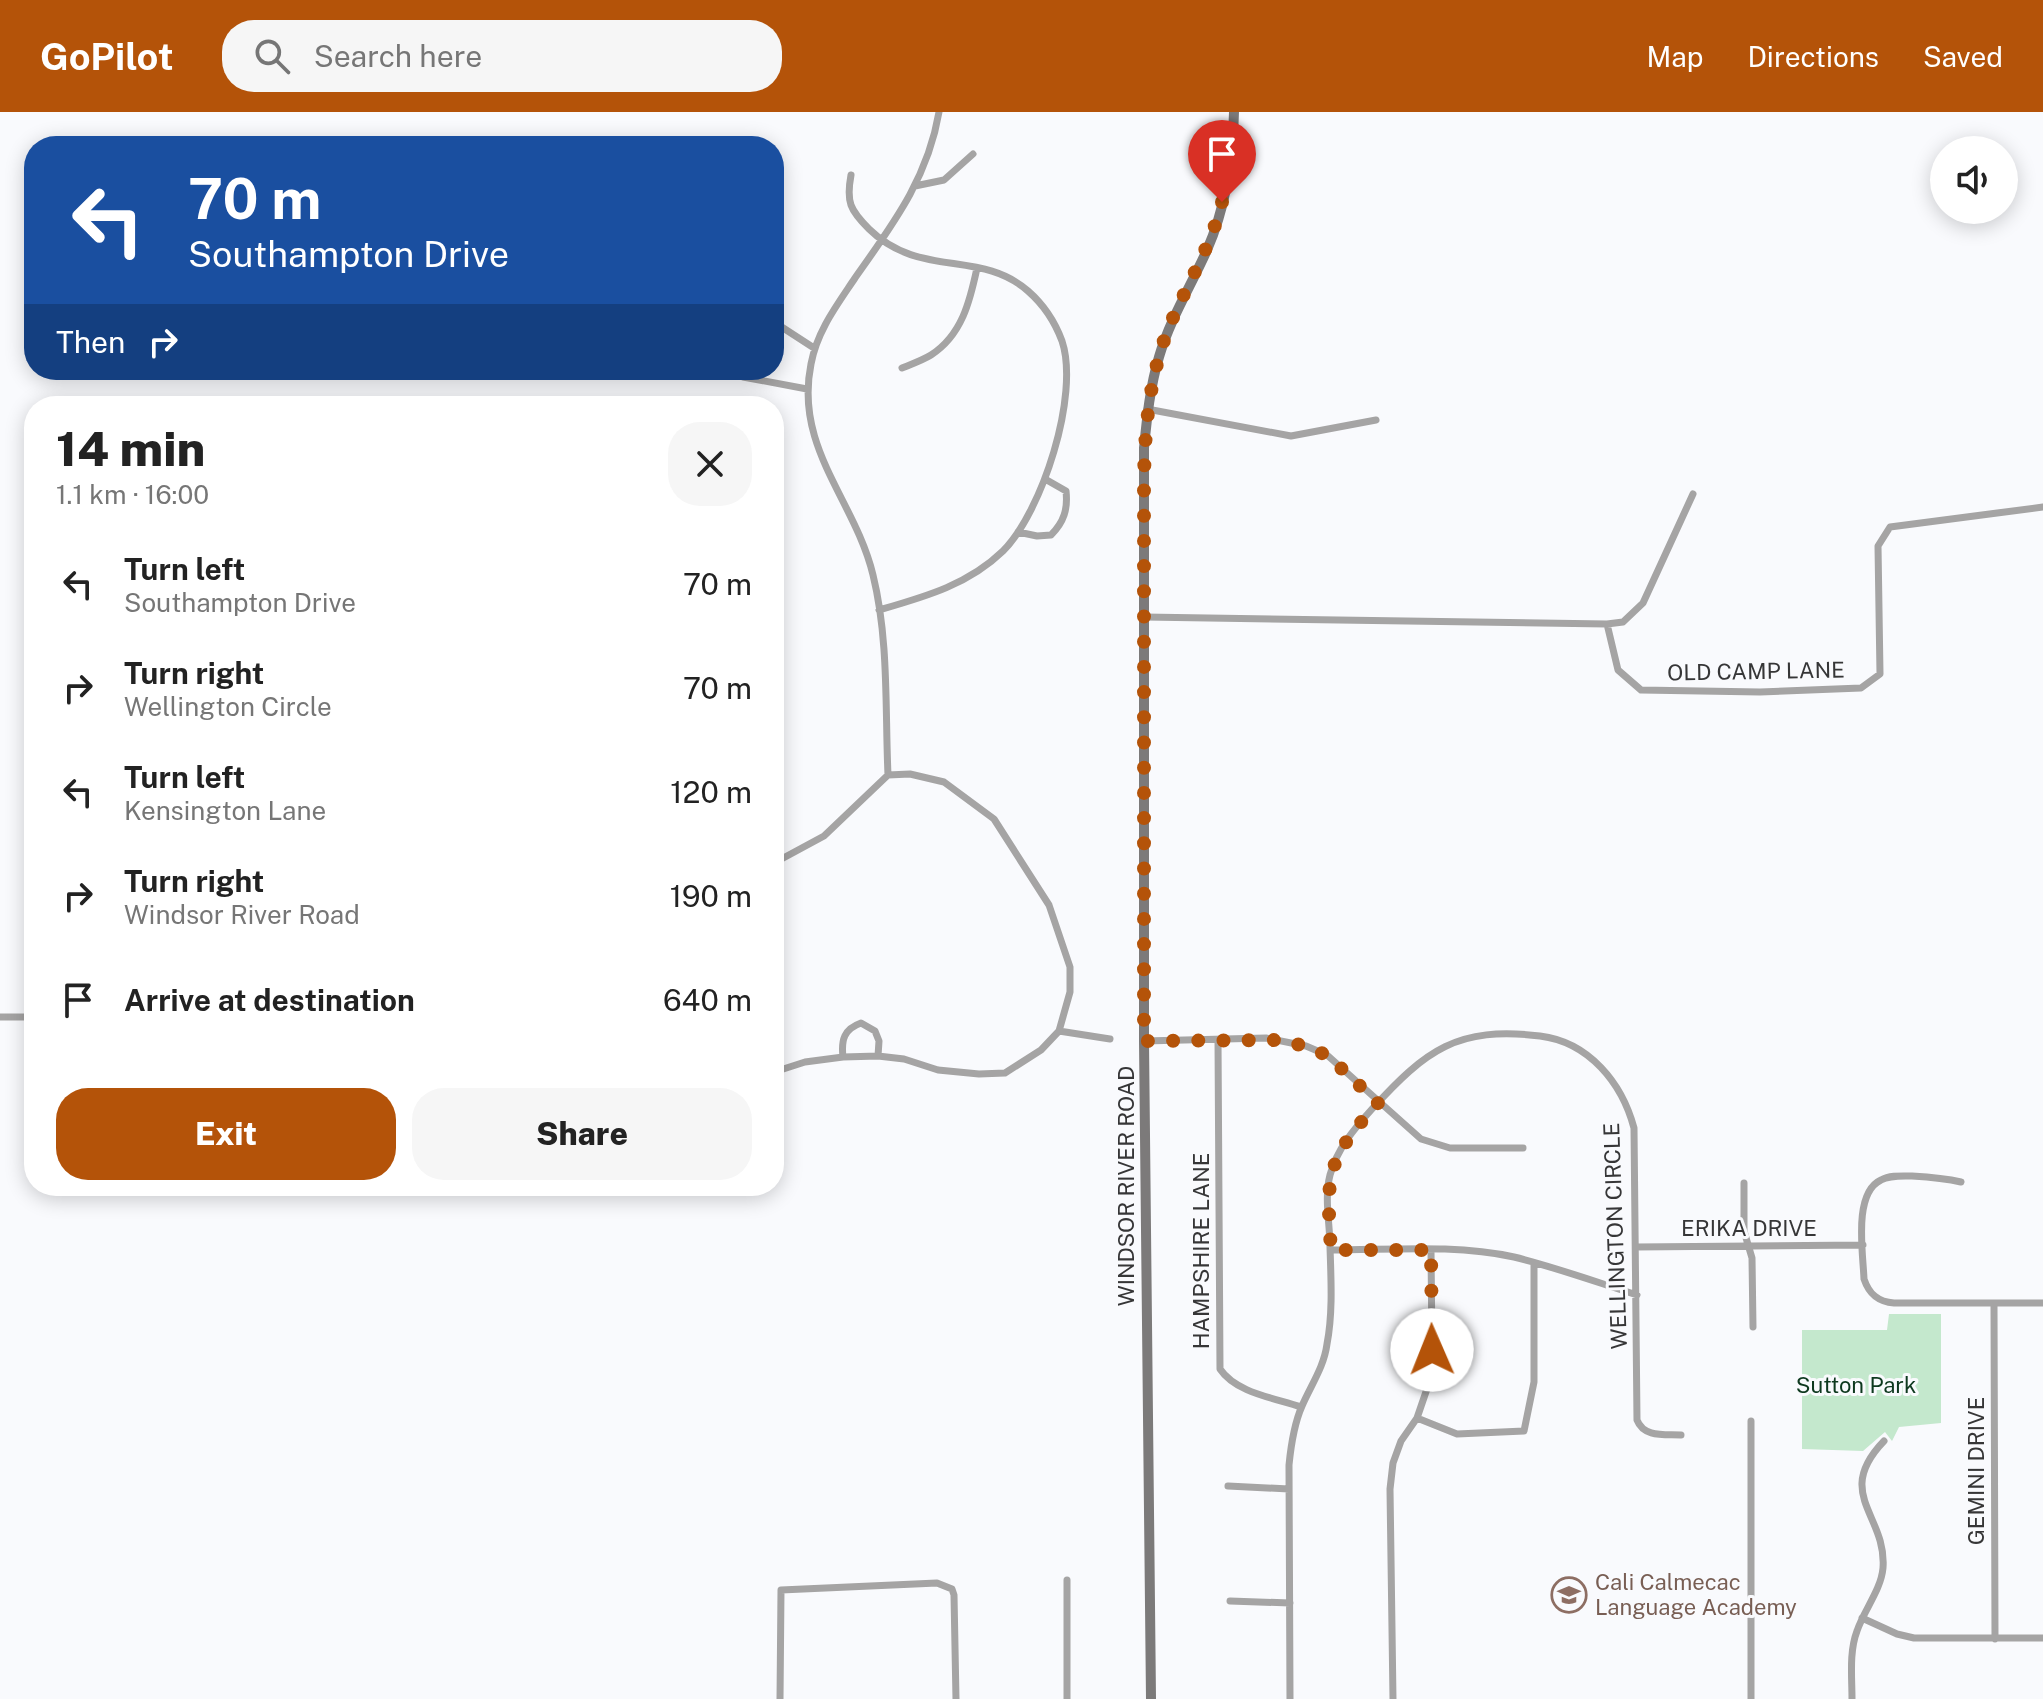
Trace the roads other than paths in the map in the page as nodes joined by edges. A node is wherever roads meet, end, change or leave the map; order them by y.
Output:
1 (939, 112) edge
2 (1234, 112) edge
3 (973, 154) dead end
4 (851, 175) dead end
5 (915, 186) junction
6 (881, 241) junction
7 (977, 268) junction
8 (784, 328) edge
9 (814, 348) junction
10 (902, 368) dead end
11 (759, 380) edge
12 (807, 389) junction
13 (1147, 409) junction
14 (1376, 420) dead end
15 (1045, 479) junction
16 (1693, 494) dead end
17 (2043, 507) edge
18 (1018, 532) junction
19 (879, 610) junction
20 (1144, 617) junction
21 (1607, 624) junction
22 (888, 775) junction
23 (784, 858) edge
24 (0, 1017) edge
25 (24, 1017) edge
26 (1059, 1031) junction
27 (1110, 1039) dead end
28 (1218, 1040) junction
29 (1144, 1041) junction
30 (878, 1056) junction
31 (843, 1057) junction
32 (784, 1069) edge
33 (1378, 1103) junction
34 (1523, 1148) dead end
35 (1961, 1182) dead end
36 (1744, 1183) dead end
37 (1863, 1245) junction
38 (1746, 1246) junction
39 (1636, 1247) junction
40 (1331, 1250) junction
41 (1431, 1250) junction
42 (1534, 1263) junction
43 (1637, 1295) junction
44 (1994, 1303) junction
45 (2043, 1303) edge
46 (1753, 1327) dead end
47 (1301, 1407) junction
48 (1417, 1418) junction
49 (1751, 1421) dead end
50 (1681, 1435) dead end
51 (1884, 1441) dead end
52 (1228, 1486) dead end
53 (1289, 1489) junction
54 (1067, 1580) dead end
55 (1230, 1601) dead end
56 (1290, 1603) junction
57 (1862, 1618) junction
58 (2043, 1638) edge
59 (1995, 1639) junction
60 (780, 1699) edge
61 (956, 1699) edge
62 (1067, 1699) edge
63 (1151, 1699) edge
64 (1290, 1699) edge
65 (1393, 1699) edge
66 (1751, 1699) edge
67 (1852, 1699) edge

1 - 5 street
2 - 13 main road, WINDSOR RIVER ROAD
3 - 5 street
4 - 6 street
5 - 6 street
6 - 7 street
6 - 9 street
7 - 10 street
7 - 15 street
8 - 9 street
9 - 12 street
11 - 12 street
12 - 19 street
13 - 14 street
13 - 20 main road, WINDSOR RIVER ROAD
15 - 18 street
15 - 18 street
16 - 21 street
17 - 21 street, OLD CAMP LANE
18 - 19 street
19 - 22 street
20 - 21 street
20 - 29 main road, WINDSOR RIVER ROAD
22 - 23 street
22 - 26 street
24 - 25 street
26 - 27 street
26 - 30 street
28 - 29 street
28 - 33 street
28 - 47 street, HAMPSHIRE LANE
29 - 63 main road, WINDSOR RIVER ROAD
30 - 31 street
30 - 31 street
31 - 32 street
33 - 34 street
33 - 39 street, WELLINGTON CIRCLE
33 - 40 street, WELLINGTON CIRCLE
35 - 37 street
36 - 38 street
37 - 38 street, ERIKA DRIVE
37 - 44 street
38 - 39 street, ERIKA DRIVE
38 - 46 street
39 - 43 street, WELLINGTON CIRCLE
40 - 41 street
40 - 47 street, WELLINGTON CIRCLE
41 - 42 street
41 - 48 street
42 - 43 street
42 - 48 street
43 - 50 street, WELLINGTON CIRCLE
44 - 45 street
44 - 59 street, GEMINI DRIVE
47 - 53 street, WELLINGTON CIRCLE
48 - 65 street
49 - 66 street
51 - 57 street
52 - 53 street
53 - 56 street, WELLINGTON CIRCLE
54 - 62 street
55 - 56 street
56 - 64 street, WELLINGTON CIRCLE
57 - 59 street
57 - 67 street
58 - 59 street
60 - 61 street

